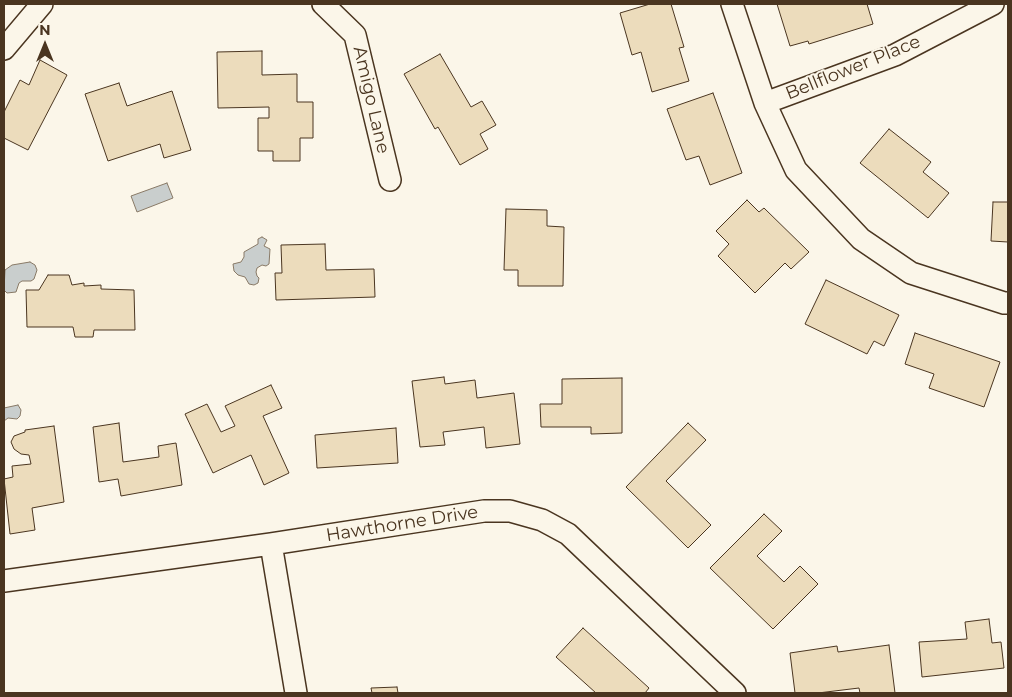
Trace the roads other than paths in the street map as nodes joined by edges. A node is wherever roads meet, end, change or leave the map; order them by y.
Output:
1 (42, 4) edge
2 (323, 4) edge
3 (732, 4) edge
4 (993, 4) edge
5 (4, 49) edge
6 (766, 103) junction
7 (390, 180) dead end
8 (1008, 303) edge
9 (272, 544) junction
10 (4, 581) edge
11 (296, 693) edge
12 (735, 693) edge

1 - 5 street
2 - 7 street, Amigo Lane
3 - 6 street
4 - 6 street, Bellflower Place
6 - 8 street
9 - 10 street, Hawthorne Drive
9 - 11 street
9 - 12 street, Hawthorne Drive

